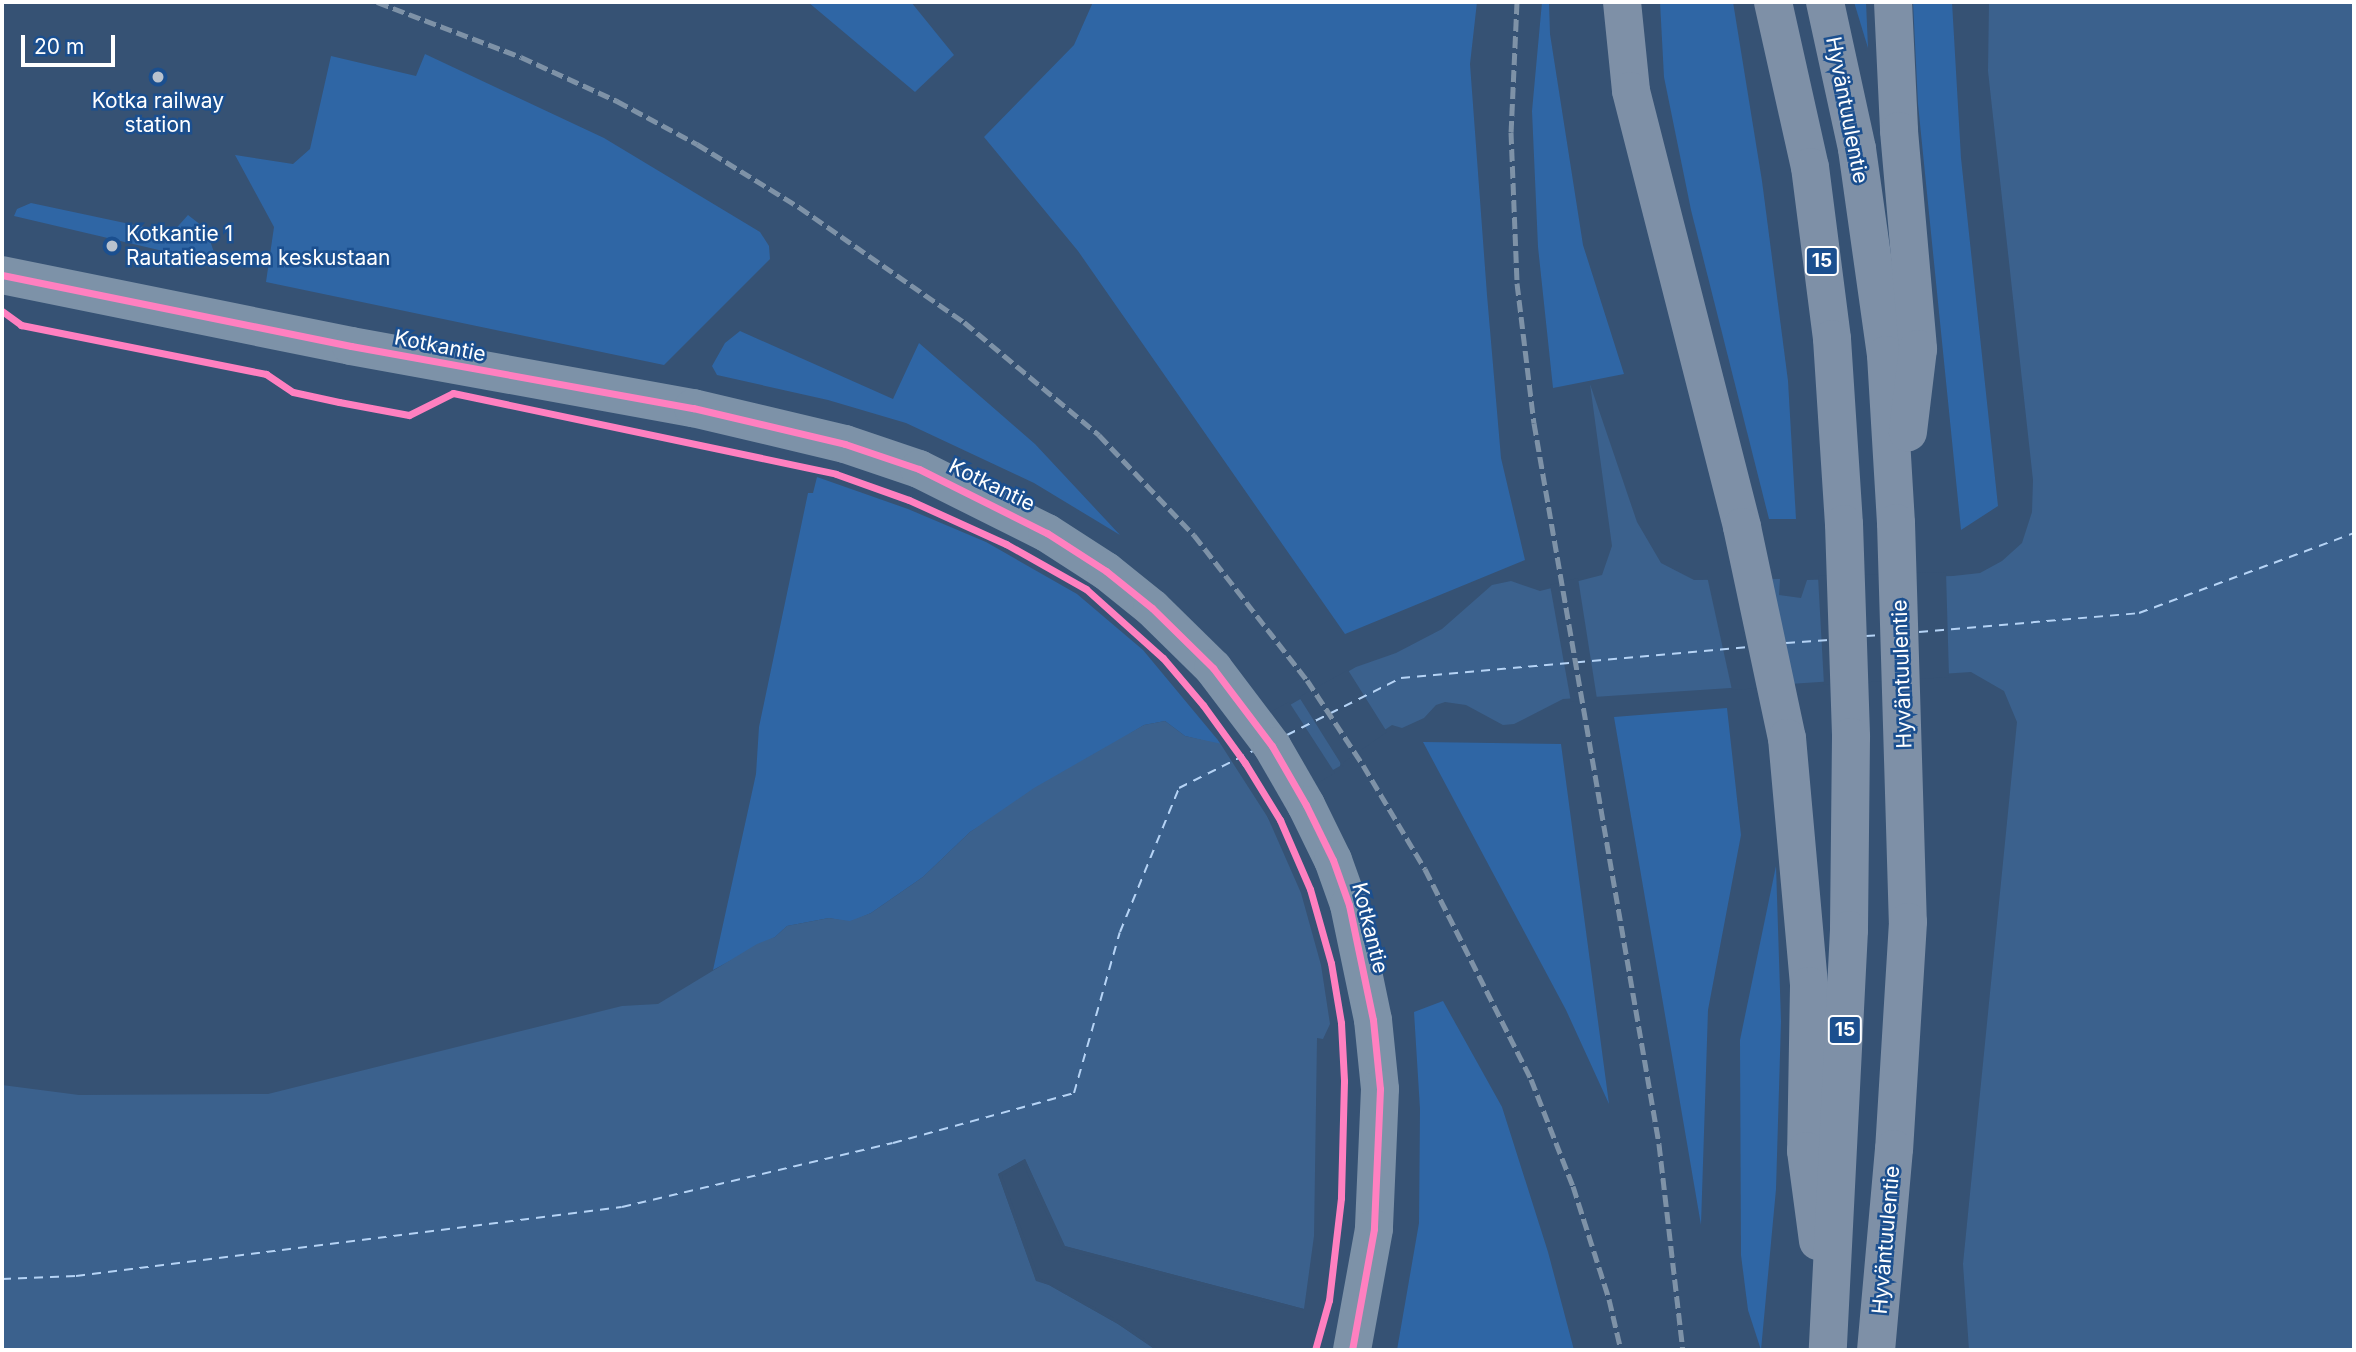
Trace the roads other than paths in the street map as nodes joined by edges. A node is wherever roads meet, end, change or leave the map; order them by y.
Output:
1 (1622, 2) edge
2 (1773, 2) edge
3 (1825, 2) edge
4 (1893, 2) edge
5 (2, 275) edge
6 (1896, 523) junction
7 (1829, 1336) edge
8 (1352, 1350) edge
9 (1876, 1350) edge

1 - 7 highway
2 - 7 highway, 15
3 - 6 highway, Hyväntuulentie / 15
4 - 6 highway
5 - 8 street, Kotkantie
6 - 9 highway, Hyväntuulentie / 15

